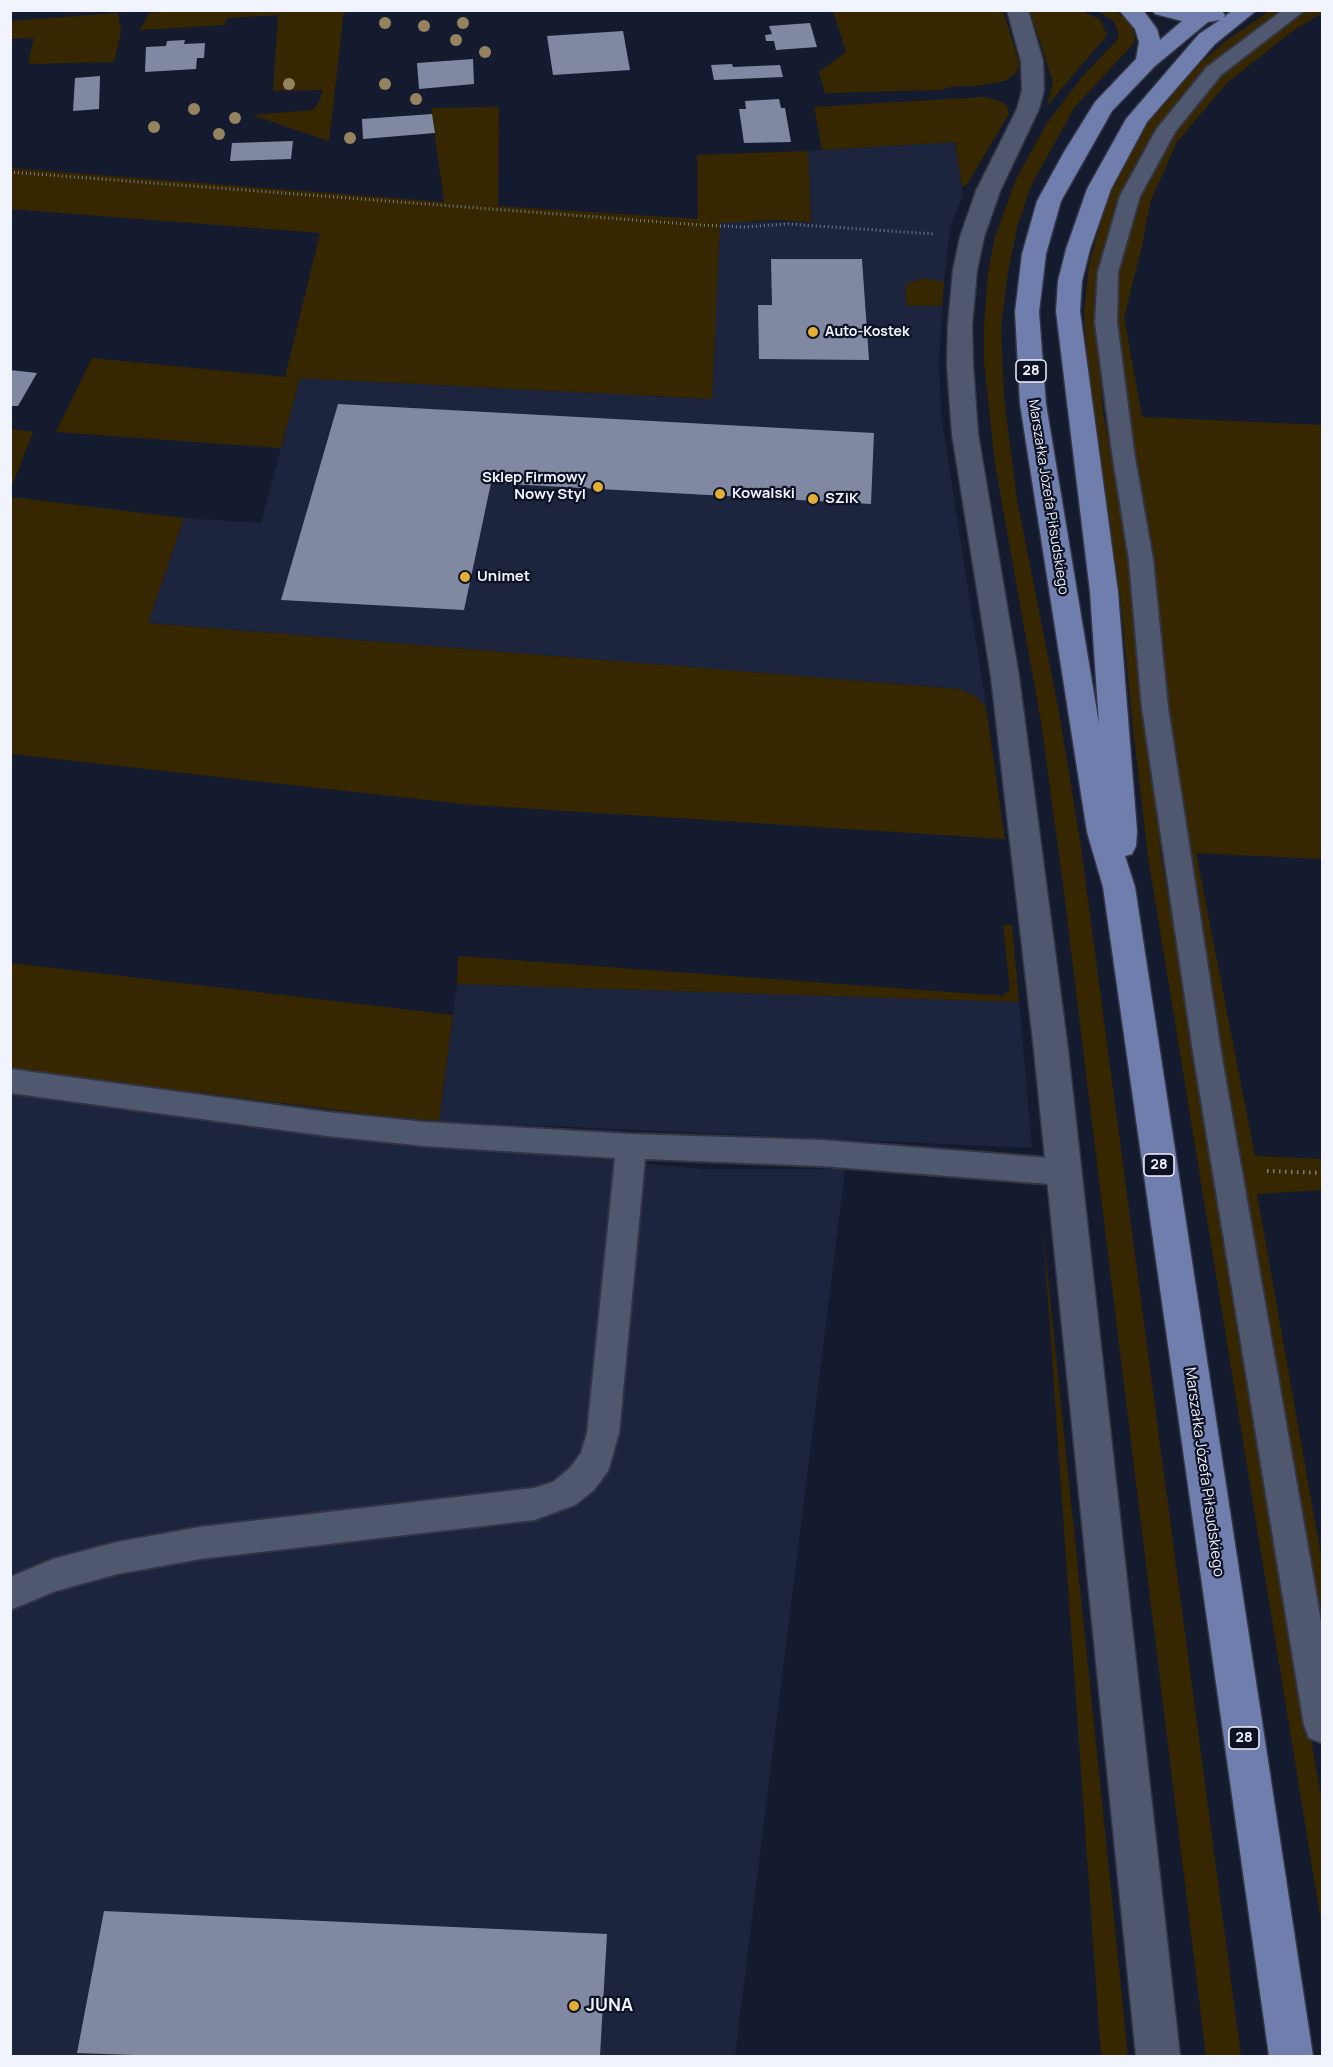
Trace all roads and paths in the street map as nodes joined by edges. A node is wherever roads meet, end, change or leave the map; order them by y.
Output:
1 (1017, 10) edge
2 (1129, 10) edge
3 (1162, 10) edge
4 (1296, 10) edge
5 (1245, 12) edge
6 (1201, 13) edge
7 (1207, 39) junction
8 (1147, 61) junction
9 (10, 172) edge
10 (972, 237) junction
11 (1119, 887) junction
12 (10, 1081) edge
13 (631, 1146) junction
14 (1227, 1170) junction
15 (1063, 1172) junction
16 (1323, 1173) edge
17 (10, 1594) edge
18 (1323, 1725) edge
19 (1158, 2056) edge
20 (1291, 2056) edge

1 - 10 street
2 - 8 main road
3 - 6 main road
4 - 14 lane
5 - 6 main road
5 - 7 main road, 28
6 - 7 main road
6 - 8 main road, Marszałka Józefa Piłsudskiego / 28
7 - 11 main road, Marszałka Józefa Piłsudskiego / 28
8 - 11 main road, Marszałka Józefa Piłsudskiego / 28
9 - 10 path
10 - 15 street
11 - 20 main road, Marszałka Józefa Piłsudskiego / 28
12 - 13 lane
13 - 15 lane
13 - 17 lane
14 - 16 path
14 - 18 lane
15 - 19 street

